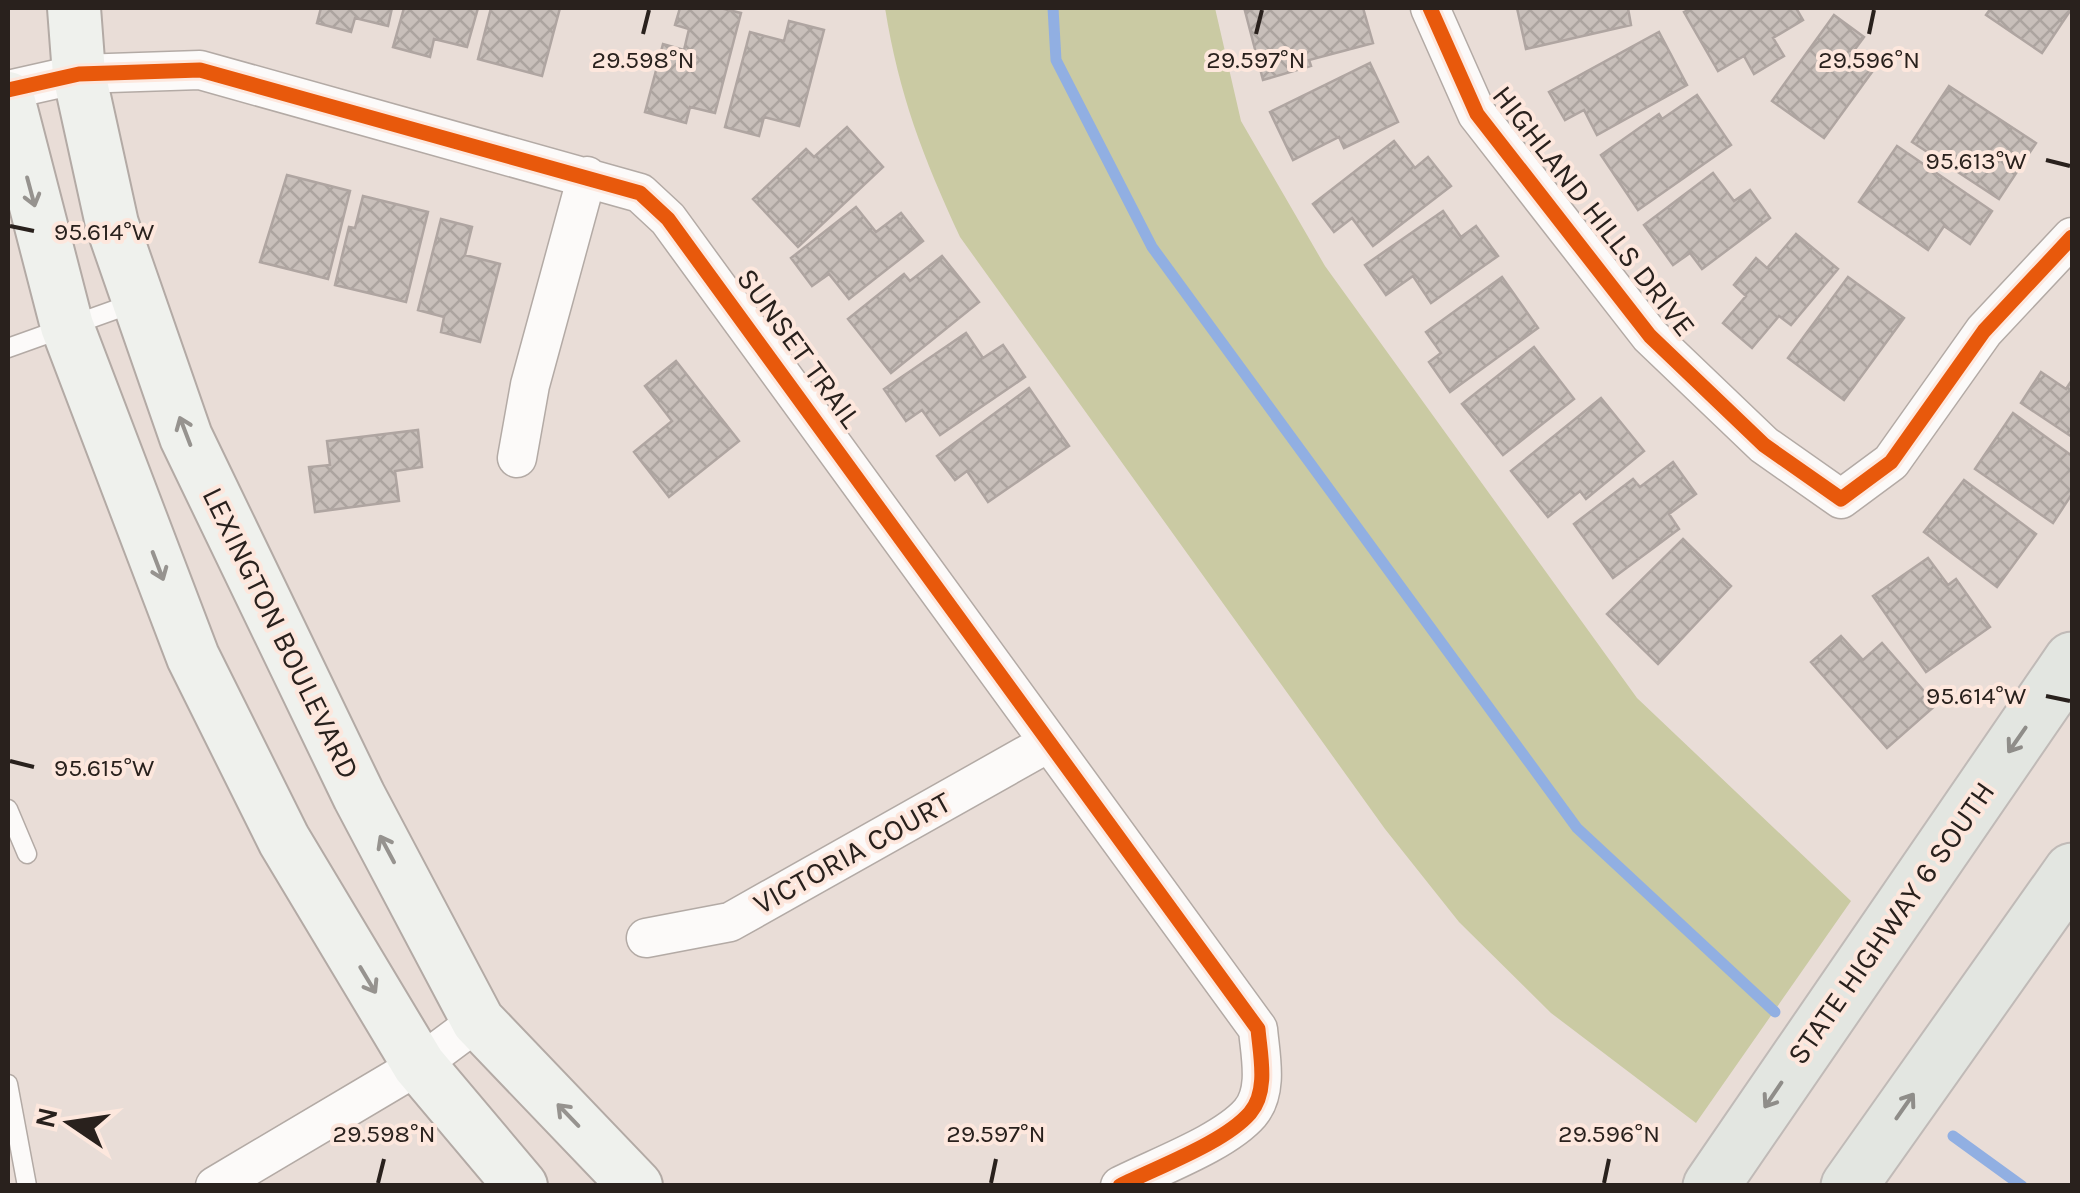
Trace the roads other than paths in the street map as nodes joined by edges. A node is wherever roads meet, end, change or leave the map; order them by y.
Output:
1 (74, 8) edge
2 (1430, 8) edge
3 (79, 74) junction
4 (8, 94) edge
5 (587, 176) junction
6 (2072, 238) edge
7 (139, 302) junction
8 (67, 326) junction
9 (8, 348) edge
10 (517, 458) dead end
11 (2072, 660) edge
12 (1048, 743) junction
13 (8, 808) edge
14 (28, 854) dead end
15 (2072, 871) edge
16 (646, 938) dead end
17 (478, 1021) junction
18 (419, 1065) junction
19 (8, 1084) edge
20 (27, 1186) edge
21 (215, 1186) edge
22 (521, 1186) edge
23 (636, 1186) edge
24 (1120, 1186) edge
25 (1711, 1186) edge
26 (1849, 1186) edge

1 - 3 main road, LEXINGTON BOULEVARD
2 - 6 street, HIGHLAND HILLS DRIVE
3 - 4 street, SUNSET TRAIL
3 - 5 street, SUNSET TRAIL
3 - 7 main road, LEXINGTON BOULEVARD
4 -> 8 main road
5 - 10 street
5 - 12 street, SUNSET TRAIL
7 - 8 lane
17 -> 7 main road, LEXINGTON BOULEVARD
8 - 9 lane
8 -> 18 main road
11 -> 25 main road, STATE HIGHWAY 6 SOUTH
12 - 16 street, VICTORIA COURT
12 - 24 street, SUNSET TRAIL
13 - 14 lane
26 -> 15 main road
17 - 18 street
23 -> 17 main road, LEXINGTON BOULEVARD
18 - 21 street
18 - 22 main road
19 - 20 lane

